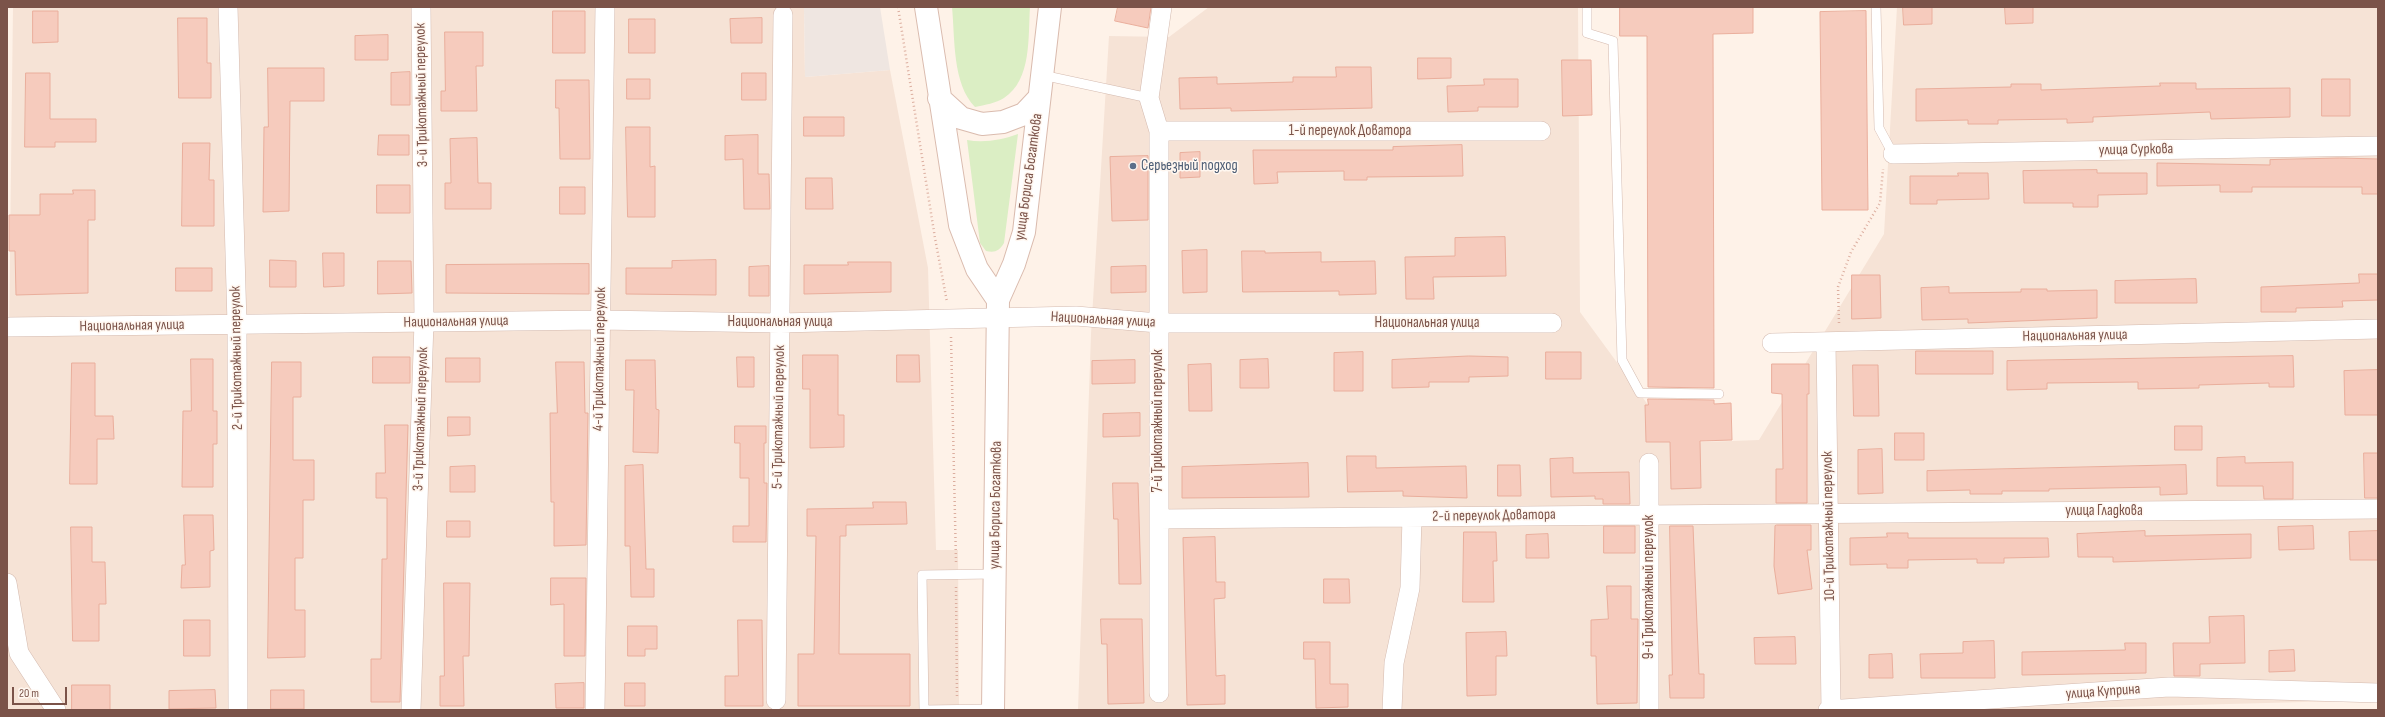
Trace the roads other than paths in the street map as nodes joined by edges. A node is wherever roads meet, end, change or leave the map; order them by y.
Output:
1 (228, 7) edge
2 (422, 7) edge
3 (605, 7) edge
4 (926, 7) edge
5 (1050, 7) edge
6 (1162, 7) edge
7 (1587, 7) edge
8 (1876, 7) edge
9 (783, 15) dead end
10 (1042, 75) junction
11 (939, 98) junction
12 (1039, 98) junction
13 (1149, 98) junction
14 (1159, 131) junction
15 (1541, 131) dead end
16 (2378, 146) edge
17 (1893, 154) joint
18 (998, 309) junction
19 (600, 320) junction
20 (424, 322) junction
21 (780, 323) junction
22 (1158, 323) junction
23 (1552, 323) dead end
24 (237, 324) junction
25 (7, 328) edge
26 (2378, 329) edge
27 (1833, 342) junction
28 (1772, 343) dead end
29 (1720, 394) dead end
30 (1649, 463) dead end
31 (2378, 509) edge
32 (1830, 513) junction
33 (1648, 515) junction
34 (1412, 517) junction
35 (1159, 519) junction
36 (995, 574) junction
37 (7, 583) edge
38 (13, 657) edge
39 (1159, 693) dead end
40 (2378, 693) edge
41 (776, 700) dead end
42 (56, 710) edge
43 (238, 710) edge
44 (410, 710) edge
45 (595, 710) edge
46 (957, 710) edge
47 (993, 710) edge
48 (1392, 710) edge
49 (1649, 710) edge
50 (1828, 710) edge
51 (1831, 710) edge

1 - 24 street, 2-й Трикотажный переулок
2 - 20 street, 3-й Трикотажный переулок
3 - 19 street, 4-й Трикотажный переулок
4 - 11 main road
5 - 10 main road, улица Бориса Богаткова
6 - 13 street, 7-й Трикотажный переулок
7 - 29 lane
8 - 17 lane
9 - 21 street, 5-й Трикотажный переулок
10 - 12 main road, улица Бориса Богаткова
10 - 13 lane
11 - 12 main road, улица Бориса Богаткова
11 - 18 main road
12 - 18 main road, улица Бориса Богаткова
13 - 14 street, 7-й Трикотажный переулок
14 - 15 street, 1-й переулок Доватора
14 - 22 street, 7-й Трикотажный переулок
16 - 17 street, улица Суркова
18 - 21 street, Национальная улица
18 - 22 street, Национальная улица
18 - 36 main road, улица Бориса Богаткова
19 - 20 street, Национальная улица
19 - 21 street, Национальная улица
19 - 45 street, 4-й Трикотажный переулок
20 - 24 street, Национальная улица
20 - 44 street, 3-й Трикотажный переулок
21 - 41 street, 5-й Трикотажный переулок
22 - 23 street, Национальная улица
22 - 35 street, 7-й Трикотажный переулок
24 - 25 street, Национальная улица
24 - 43 street, 2-й Трикотажный переулок
26 - 27 street, Национальная улица
27 - 28 street, Национальная улица
27 - 32 street, 10-й Трикотажный переулок
30 - 33 street, 9-й Трикотажный переулок
31 - 32 street, улица Гладкова
32 - 33 street, 2-й переулок Доватора
32 - 51 street, 10-й Трикотажный переулок
33 - 34 street, 2-й переулок Доватора
33 - 49 street, 9-й Трикотажный переулок
34 - 35 street, 2-й переулок Доватора
34 - 48 street
35 - 39 street, 7-й Трикотажный переулок
36 - 46 lane
36 - 47 main road, улица Бориса Богаткова
37 - 38 street
38 - 42 street
40 - 51 street, улица Куприна
46 - 47 lane
50 - 51 street, улица Куприна

